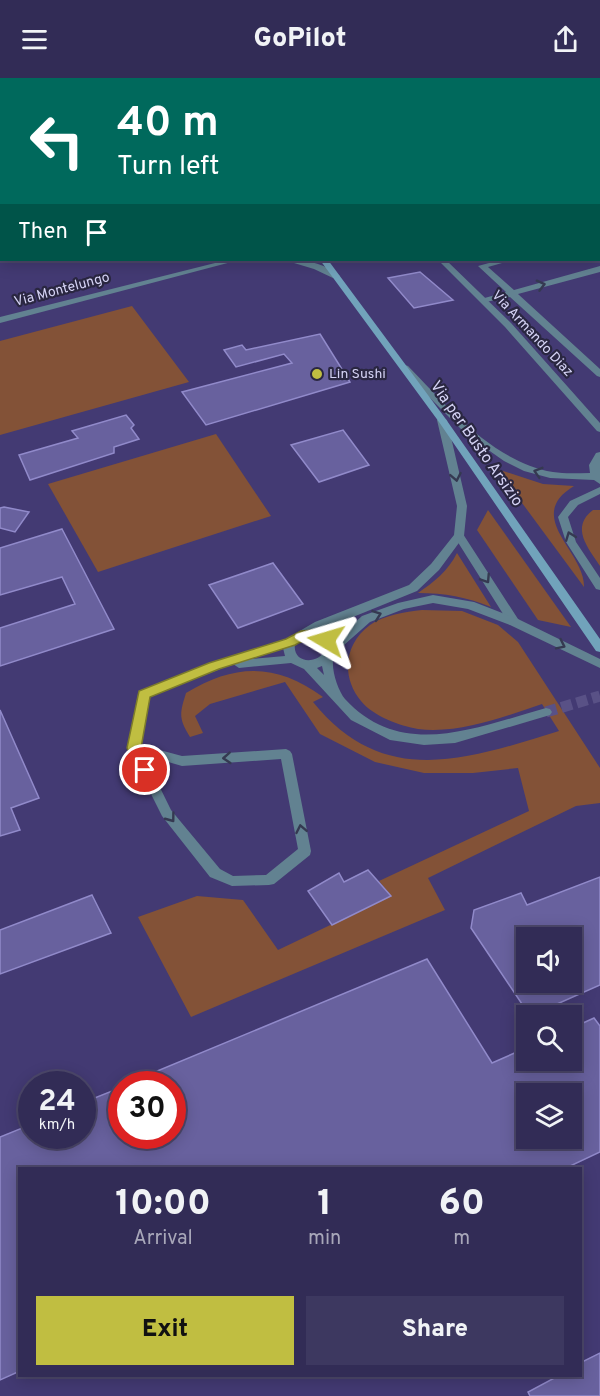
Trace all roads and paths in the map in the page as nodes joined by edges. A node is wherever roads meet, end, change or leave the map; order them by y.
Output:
1 (231, 261) edge
2 (292, 261) edge
3 (325, 261) edge
4 (443, 261) edge
5 (499, 261) edge
6 (479, 263) edge
7 (600, 269) edge
8 (336, 276) junction
9 (513, 293) junction
10 (484, 301) junction
11 (0, 320) edge
12 (394, 357) junction
13 (600, 374) edge
14 (442, 420) junction
15 (600, 429) edge
16 (600, 455) edge
17 (598, 479) edge
18 (600, 490) edge
19 (459, 536) junction
20 (600, 586) edge
21 (514, 622) junction
22 (301, 635) junction
23 (290, 642) junction
24 (600, 648) edge
25 (328, 654) junction
26 (293, 659) junction
27 (600, 664) edge
28 (308, 665) junction
29 (214, 666) junction
30 (334, 692) junction
31 (546, 712) tunnel mouth
32 (134, 748) junction

1 - 11 street, Via Montelungo
2 - 8 street
3 - 8 main road, Via per Busto Arsizio
4 - 10 street, Via Armando Diaz
5 - 6 street
6 - 9 street
9 -> 7 street
8 - 12 main road, Via per Busto Arsizio
9 - 10 street
9 - 13 street
10 - 15 street, Via Armando Diaz
12 - 14 main road, Via per Busto Arsizio
17 -> 12 street
14 -> 19 street
14 - 24 main road, Via per Busto Arsizio
16 - 17 street
20 -> 18 street
19 -> 21 street
19 - 22 street
25 -> 21 street
21 -> 27 street
22 - 23 street
22 - 25 street
23 - 26 street
23 - 29 street
25 - 28 street
25 - 30 street
26 - 28 street
26 - 29 street
28 - 30 street
29 - 32 street
30 - 31 street
32 -> 32 street

